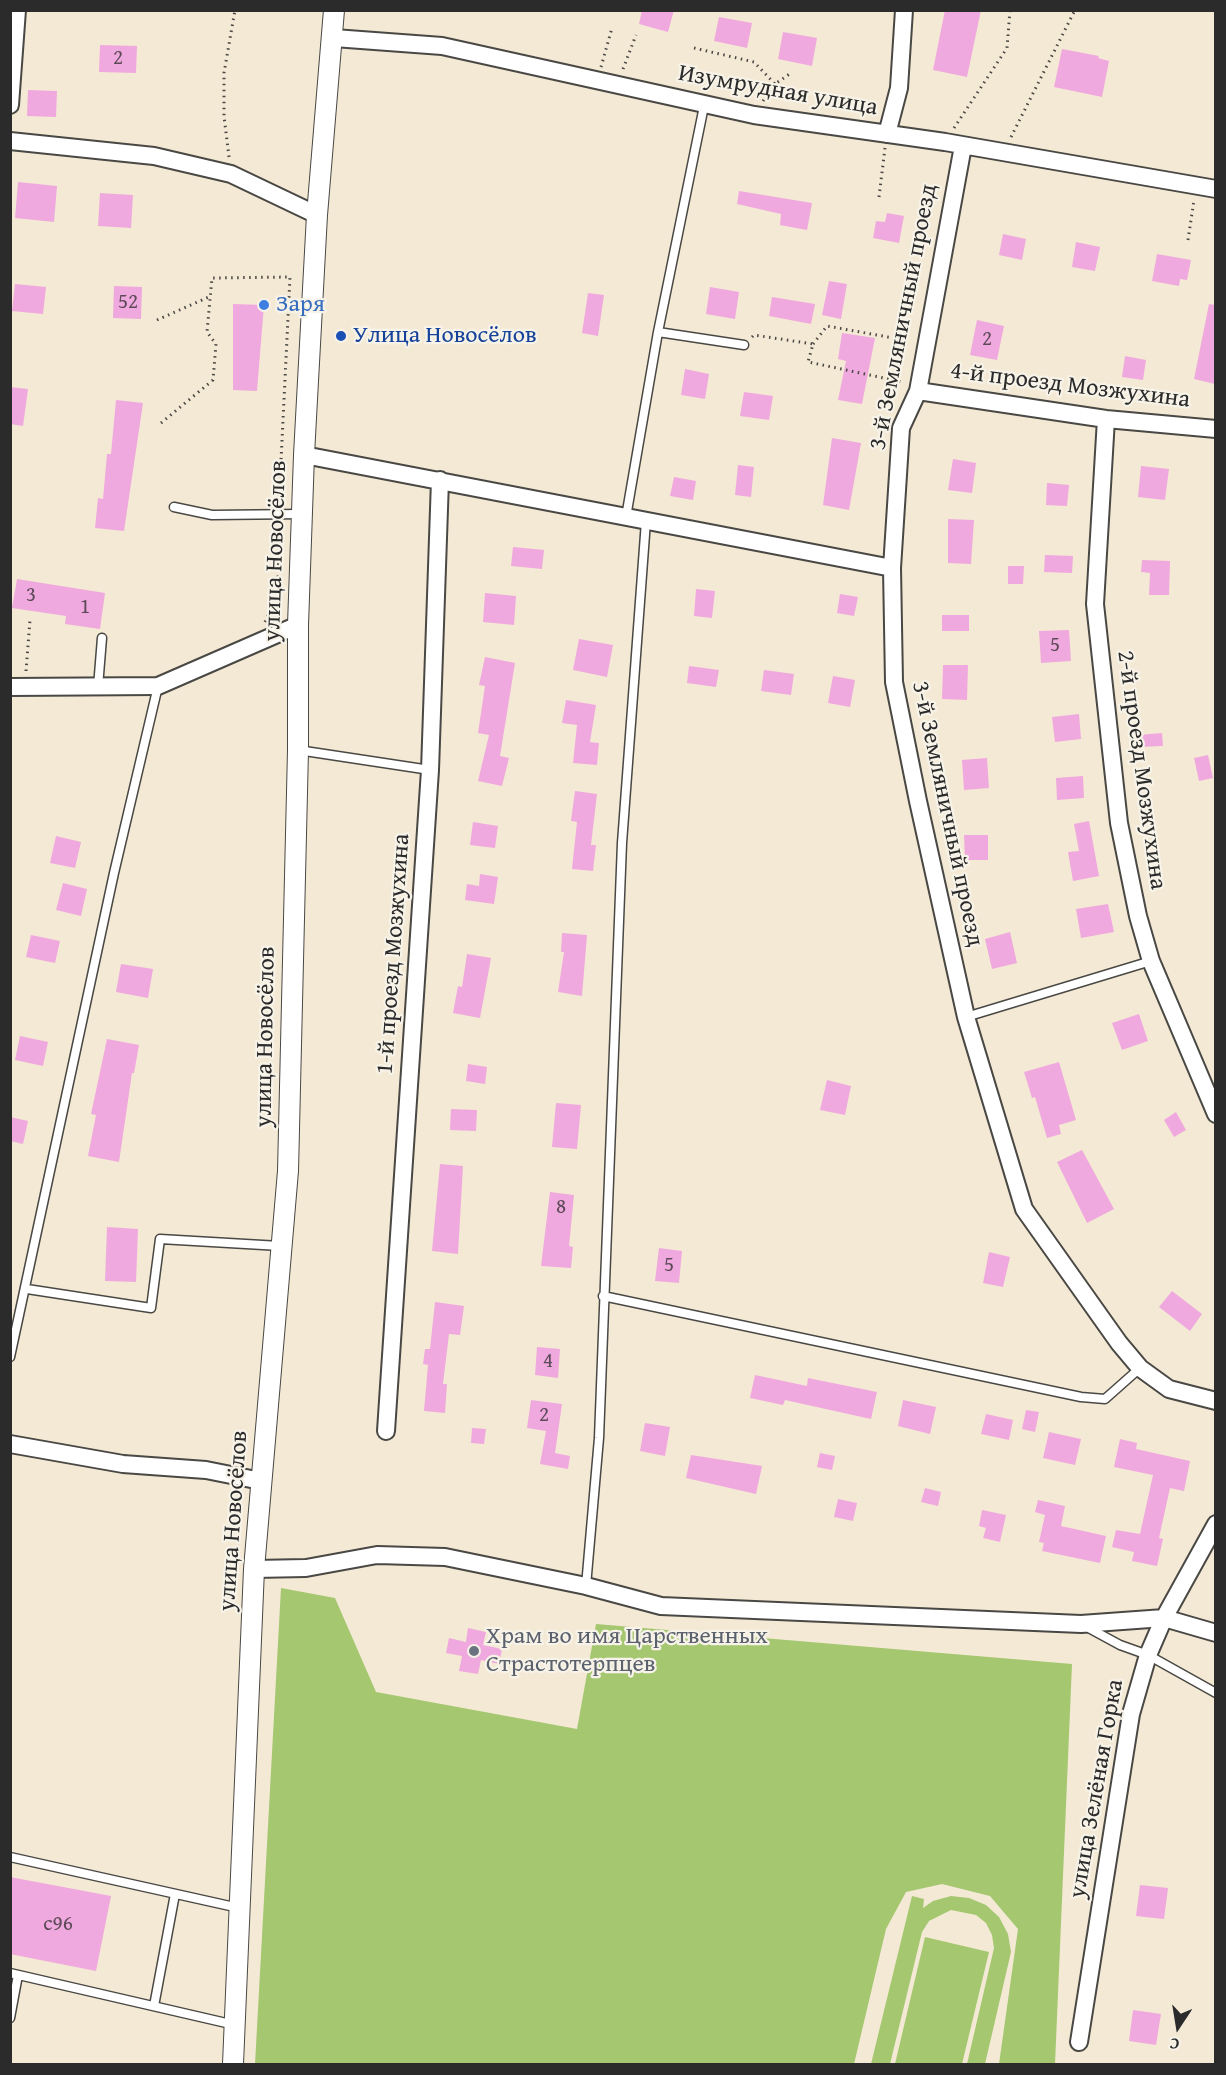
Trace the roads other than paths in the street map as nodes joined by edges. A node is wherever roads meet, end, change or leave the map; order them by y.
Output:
1 (16, 10) edge
2 (334, 10) edge
3 (903, 10) edge
4 (334, 38) junction
5 (10, 105) edge
6 (704, 106) junction
7 (887, 134) junction
8 (10, 141) edge
9 (963, 146) junction
10 (1215, 189) edge
11 (317, 214) junction
12 (658, 332) junction
13 (744, 345) road end
14 (917, 388) junction
15 (1106, 419) junction
16 (1215, 429) edge
17 (304, 455) junction
18 (440, 480) junction
19 (174, 507) dead end
20 (302, 514) junction
21 (626, 518) junction
22 (646, 521) junction
23 (892, 568) junction
24 (298, 625) junction
25 (102, 638) dead end
26 (158, 686) junction
27 (17, 687) edge
28 (98, 687) junction
29 (298, 750) junction
30 (430, 770) junction
31 (1151, 961) junction
32 (966, 1017) junction
33 (1215, 1114) edge
34 (284, 1246) junction
35 (27, 1289) junction
36 (603, 1296) junction
37 (10, 1357) edge
38 (1140, 1368) junction
39 (1215, 1401) edge
40 (386, 1431) dead end
41 (10, 1444) edge
42 (261, 1480) junction
43 (1215, 1524) edge
44 (254, 1569) junction
45 (586, 1586) junction
46 (1164, 1618) junction
47 (1081, 1624) junction
48 (1215, 1633) edge
49 (1148, 1655) junction
50 (1215, 1693) edge
51 (10, 1857) edge
52 (175, 1894) junction
53 (240, 1908) junction
54 (14, 1974) edge
55 (154, 2006) junction
56 (10, 2018) edge
57 (235, 2025) junction
58 (1079, 2042) dead end
59 (233, 2064) edge

1 - 5 street
2 - 4 street, улица Новосёлов
3 - 7 street
4 - 6 street, Изумрудная улица
4 - 11 street, улица Новосёлов
6 - 7 street, Изумрудная улица
6 - 12 lane
7 - 9 street, Изумрудная улица
8 - 11 street
9 - 10 street, Изумрудная улица
9 - 14 street, 3-й Земляничный проезд
11 - 17 street, улица Новосёлов
12 - 13 lane
12 - 21 lane
14 - 15 street, 4-й проезд Мозжухина
14 - 23 street, 3-й Земляничный проезд
15 - 16 street, 4-й проезд Мозжухина
15 - 31 street, 2-й проезд Мозжухина
17 - 18 street
17 - 20 street, улица Новосёлов
18 - 21 street
18 - 30 street, 1-й проезд Мозжухина
19 - 20 lane
20 - 24 street, улица Новосёлов
21 - 22 street
22 - 23 street
22 - 36 lane
23 - 32 street, 3-й Земляничный проезд
24 - 26 street
24 - 29 street, улица Новосёлов
25 - 28 lane
26 - 28 street
26 - 35 lane
27 - 28 street
29 - 30 lane
29 - 34 street, улица Новосёлов
30 - 40 street, 1-й проезд Мозжухина
31 - 32 lane
31 - 33 street, 2-й проезд Мозжухина
32 - 38 street, 3-й Земляничный проезд
34 - 35 lane
34 - 42 street, улица Новосёлов
35 - 37 lane
36 - 38 lane
36 - 45 lane
38 - 39 street, 3-й Земляничный проезд
41 - 42 street
42 - 44 street, улица Новосёлов
43 - 46 street, улица Зелёная Горка
44 - 45 street
44 - 53 street, улица Новосёлов
45 - 47 street
46 - 47 street
46 - 48 street
46 - 49 street, улица Зелёная Горка
47 - 49 lane
49 - 50 lane
49 - 58 street, улица Зелёная Горка
51 - 52 lane
52 - 53 lane
52 - 55 lane
53 - 57 street, улица Новосёлов
54 - 55 lane
54 - 56 lane
55 - 57 lane
57 - 59 street, улица Новосёлов

